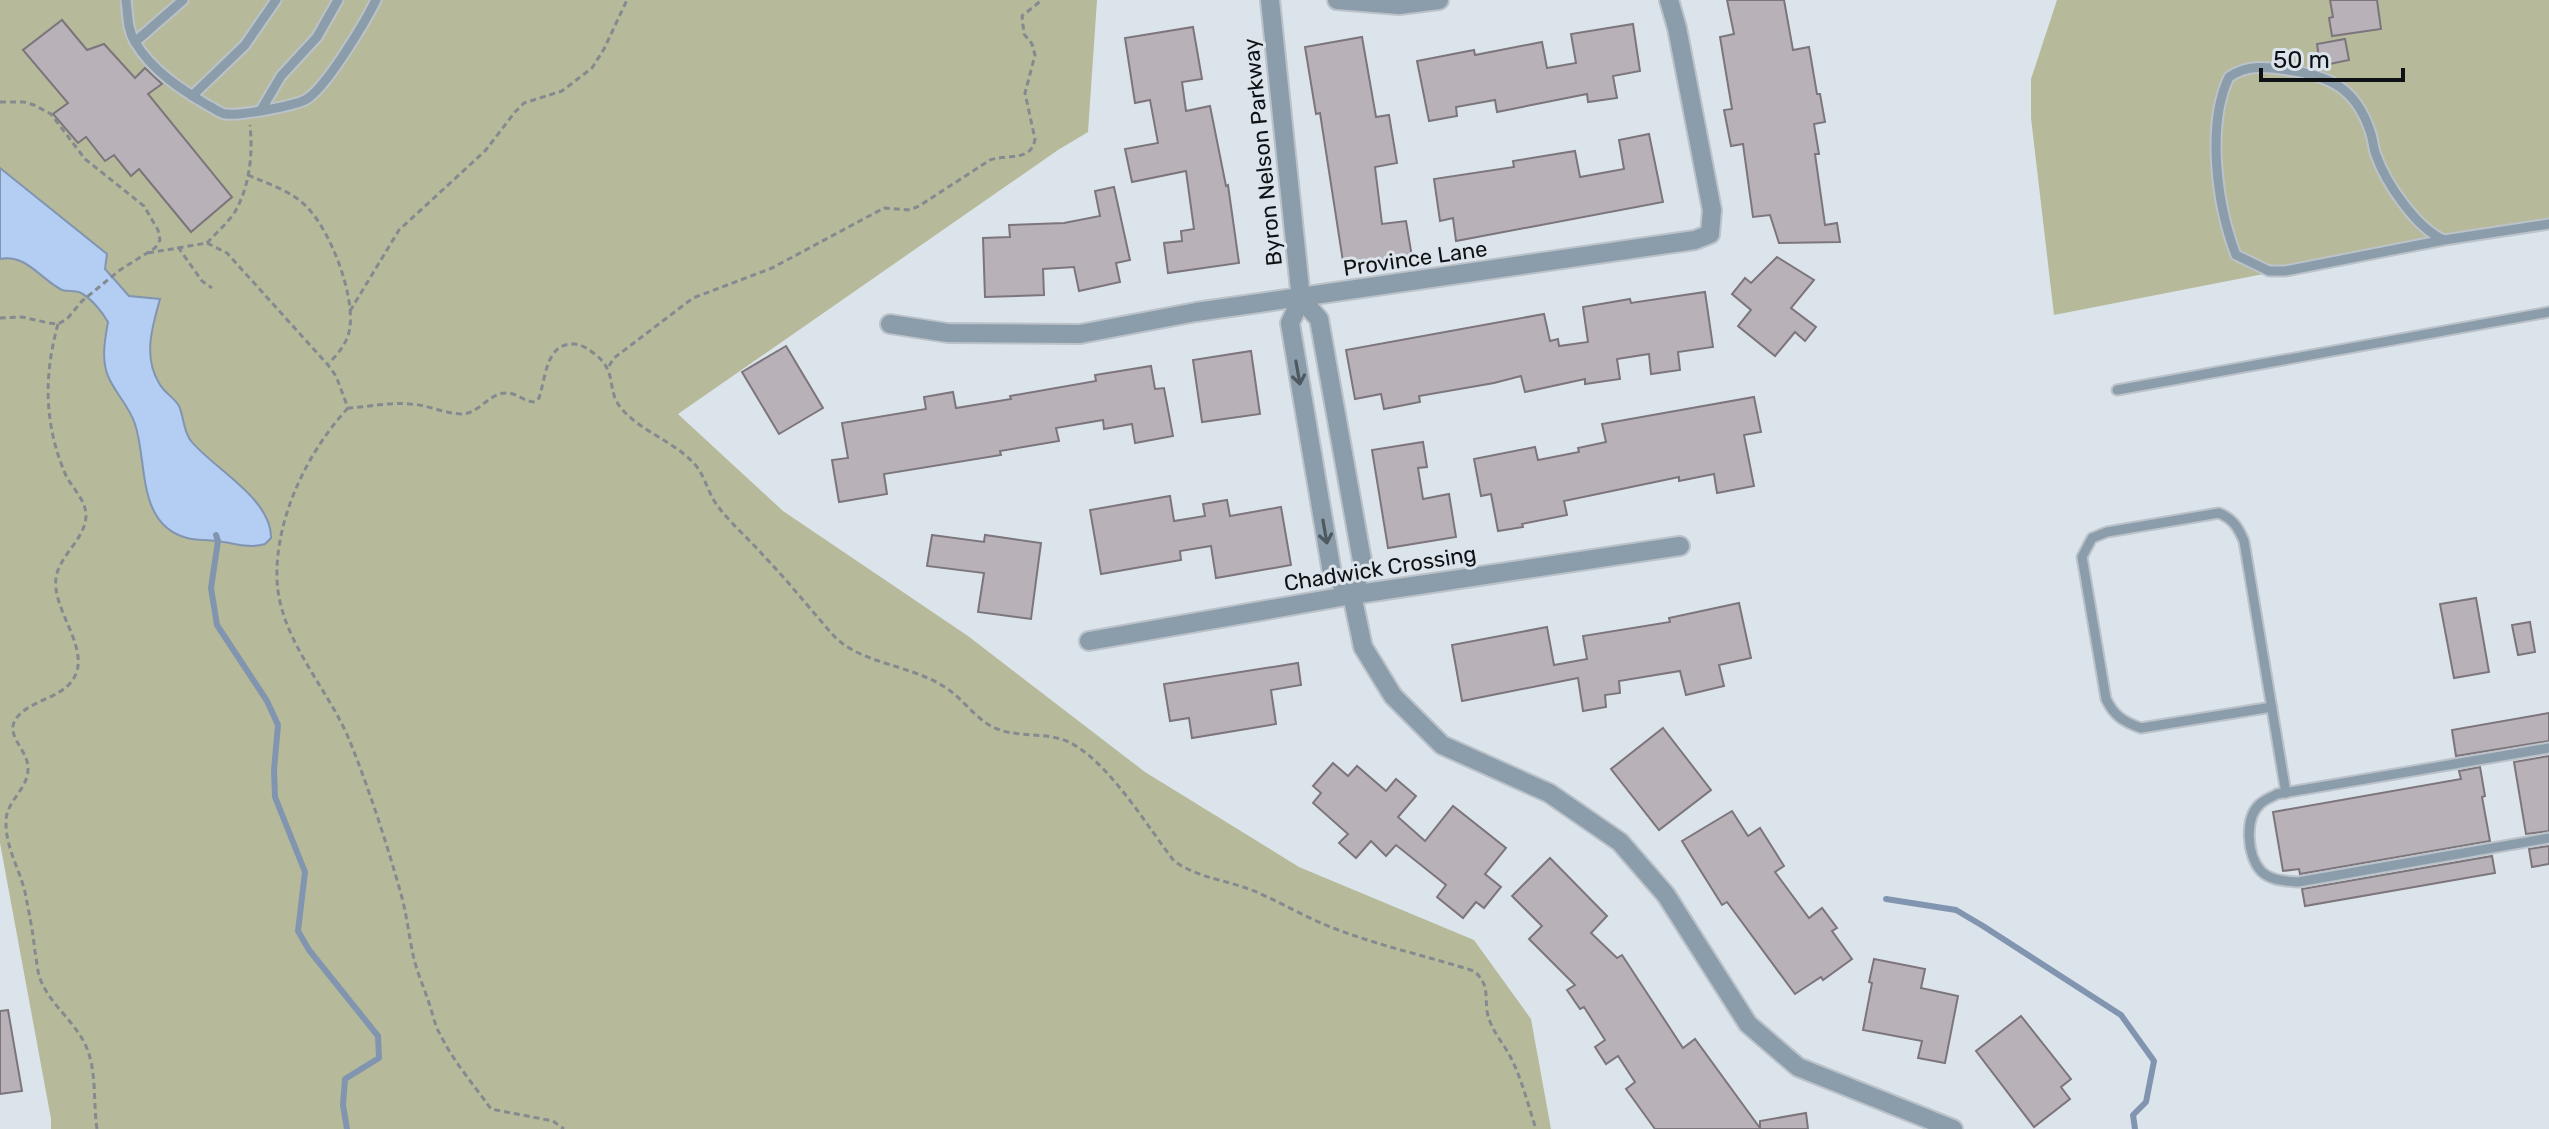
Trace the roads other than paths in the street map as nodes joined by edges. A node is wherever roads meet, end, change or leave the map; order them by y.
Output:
1 (126, 0) edge
2 (183, 0) edge
3 (276, 0) edge
4 (338, 0) edge
5 (376, 0) edge
6 (1270, 0) edge
7 (1337, 0) edge
8 (1439, 0) edge
9 (1669, 0) edge
10 (135, 42) junction
11 (192, 96) junction
12 (261, 110) junction
13 (2549, 224) edge
14 (2444, 240) junction
15 (1301, 299) junction
16 (2549, 312) edge
17 (890, 324) dead end
18 (2117, 390) dead end
19 (1341, 441) junction
20 (1311, 448) junction
21 (1680, 546) dead end
22 (1352, 595) junction
23 (1089, 641) dead end
24 (2272, 707) junction
25 (2549, 748) edge
26 (2286, 793) junction
27 (2549, 838) edge
28 (1953, 1129) edge

1 - 10 lane
2 - 10 lane
3 - 11 lane
4 - 12 lane
5 - 12 lane
6 - 15 street, Byron Nelson Parkway
7 - 8 street
9 - 15 street, Province Lane
10 - 11 lane
11 - 12 lane
13 - 14 lane
14 - 14 lane
15 - 17 street, Province Lane
15 - 19 street, Byron Nelson Parkway
15 -> 20 street, Byron Nelson Parkway
16 - 18 lane
19 - 20 street
19 - 22 street, Byron Nelson Parkway
20 -> 22 street, Byron Nelson Parkway
21 - 22 street, Chadwick Crossing
22 - 23 street, Chadwick Crossing
22 - 28 street, Byron Nelson Parkway
24 - 24 lane
24 - 26 lane
25 - 26 lane
26 - 27 lane

